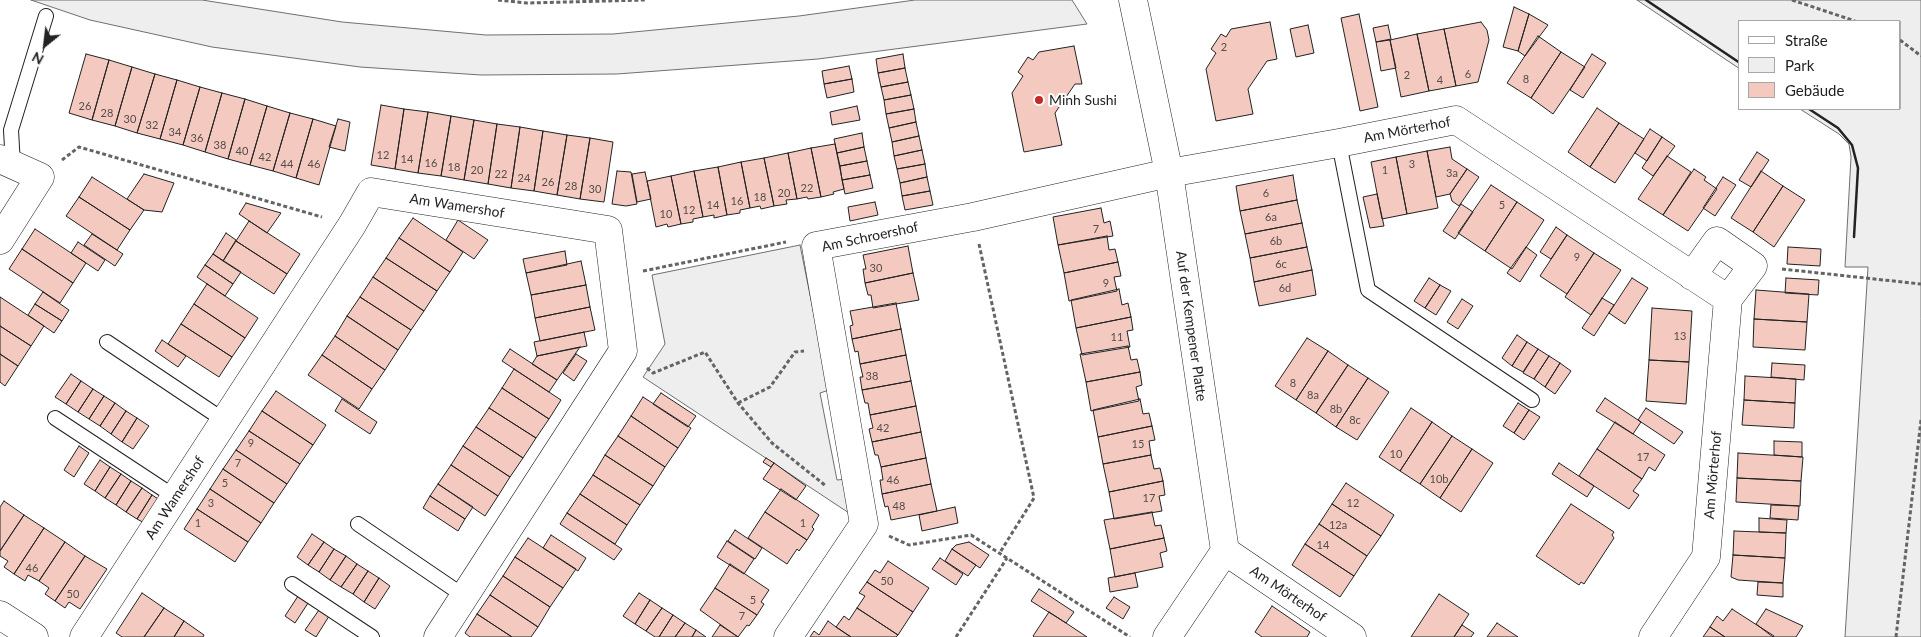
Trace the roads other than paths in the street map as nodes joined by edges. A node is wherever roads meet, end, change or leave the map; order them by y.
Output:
1 (1133, 0) edge
2 (46, 16) dead end
3 (1339, 143) junction
4 (7, 162) edge
5 (1168, 173) junction
6 (0, 240) edge
7 (1692, 276) junction
8 (1728, 299) junction
9 (107, 342) dead end
10 (1532, 400) dead end
11 (55, 418) dead end
12 (225, 420) junction
13 (175, 497) junction
14 (358, 524) dead end
15 (1225, 551) junction
16 (292, 584) dead end
17 (464, 596) junction
18 (0, 615) edge
19 (34, 637) edge
20 (84, 637) edge
21 (372, 637) edge
22 (438, 637) edge
23 (788, 637) edge
24 (1167, 637) edge
25 (1352, 637) edge
26 (1653, 637) edge

1 - 5 street, Auf der Kempener Platte
2 - 4 lane
3 - 5 street, Am Mörterhof
3 - 7 street, Am Mörterhof
3 - 10 lane
4 - 6 street
5 - 15 street, Auf der Kempener Platte
5 - 23 street, Am Schroershof
7 - 8 street, Am Mörterhof
7 - 8 street
8 - 26 street, Am Mörterhof
9 - 12 lane
11 - 13 lane
12 - 13 street, Am Wamershof
12 - 17 street, Am Wamershof
13 - 20 street, Am Wamershof
14 - 17 lane
15 - 24 street
15 - 25 street, Am Mörterhof
16 - 21 lane
17 - 22 street
18 - 19 street

